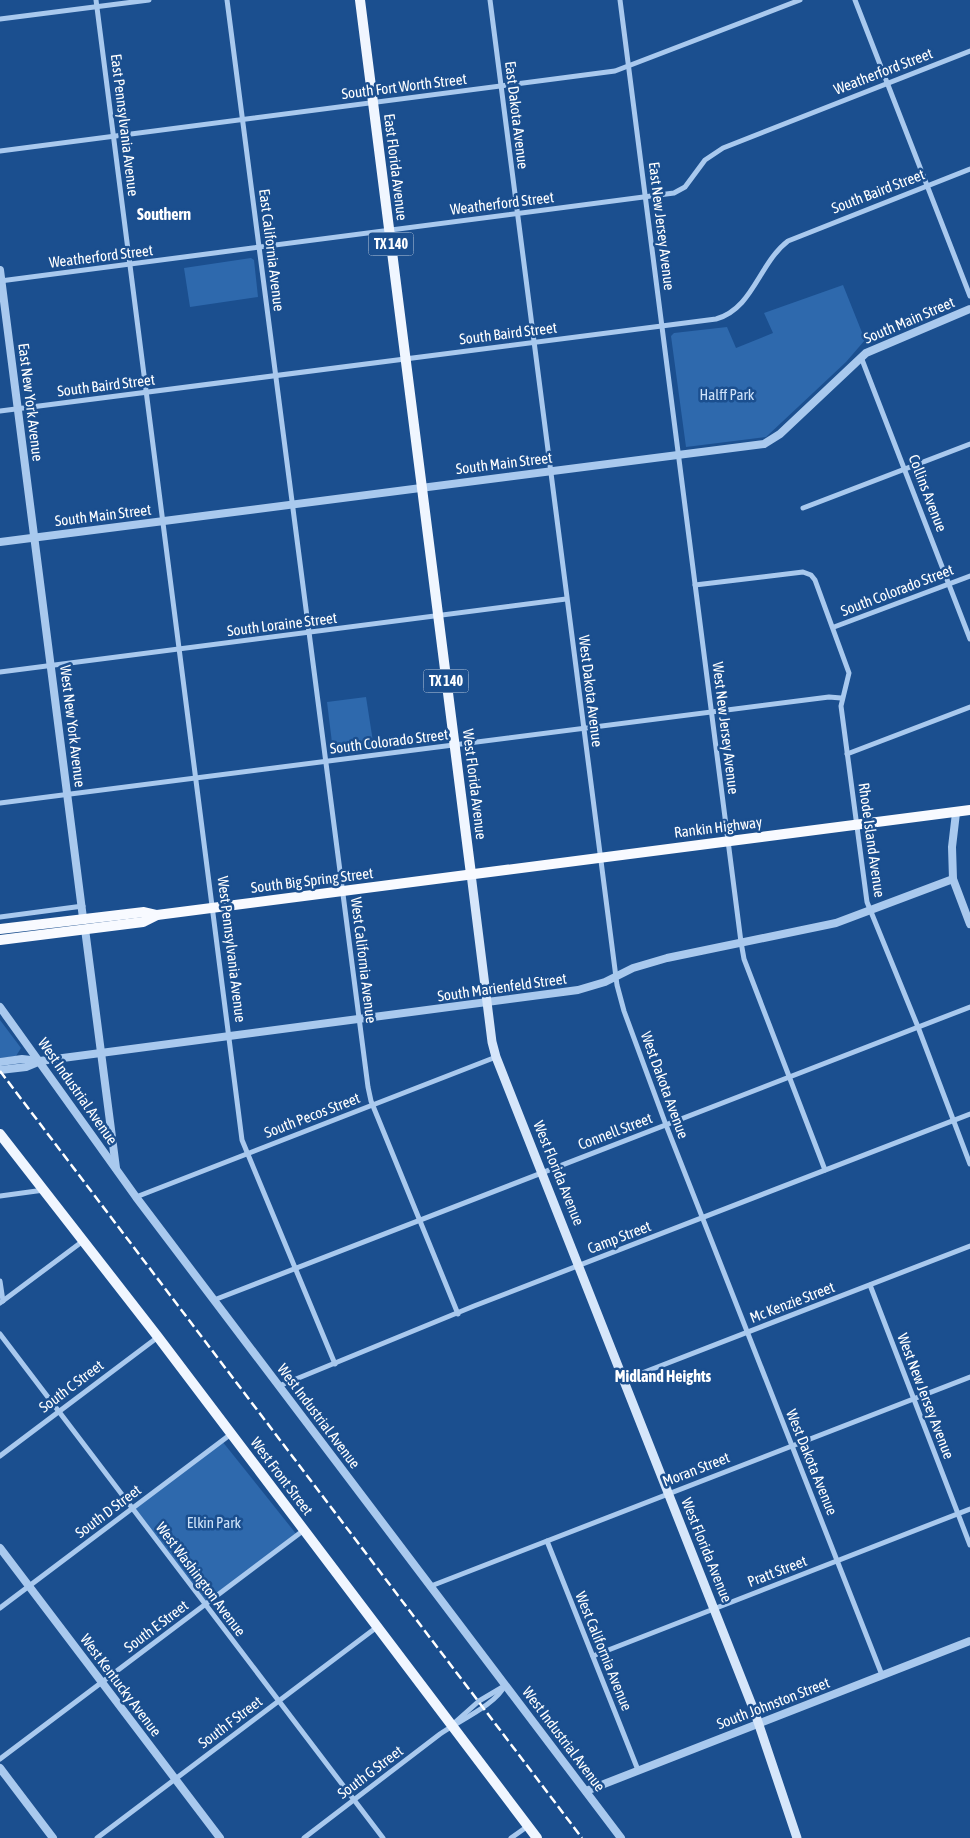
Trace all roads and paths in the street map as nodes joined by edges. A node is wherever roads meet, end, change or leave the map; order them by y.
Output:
1 (96, 0) edge
2 (149, 0) edge
3 (227, 0) edge
4 (360, 0) edge
5 (490, 0) edge
6 (620, 0) edge
7 (800, 0) edge
8 (855, 0) edge
9 (97, 7) junction
10 (0, 19) edge
11 (970, 51) edge
12 (629, 67) junction
13 (887, 83) junction
14 (501, 87) junction
15 (373, 102) junction
16 (242, 120) junction
17 (114, 136) junction
18 (0, 151) edge
19 (970, 168) edge
20 (926, 185) junction
21 (646, 197) junction
22 (517, 214) junction
23 (389, 230) junction
24 (259, 247) junction
25 (131, 264) junction
26 (0, 270) edge
27 (1, 281) edge
28 (970, 296) edge
29 (970, 309) edge
30 (662, 326) junction
31 (533, 343) junction
32 (861, 356) junction
33 (405, 359) junction
34 (276, 376) junction
35 (148, 392) junction
36 (18, 409) junction
37 (0, 411) edge
38 (970, 444) edge
39 (678, 455) junction
40 (905, 469) junction
41 (550, 470) junction
42 (422, 487) junction
43 (292, 504) junction
44 (803, 508) dead end
45 (164, 521) junction
46 (35, 538) junction
47 (0, 542) edge
48 (970, 576) edge
49 (950, 583) junction
50 (695, 585) junction
51 (566, 599) junction
52 (438, 616) junction
53 (834, 627) junction
54 (309, 633) junction
55 (970, 639) edge
56 (180, 649) junction
57 (51, 666) junction
58 (0, 672) edge
59 (841, 698) junction
60 (970, 706) edge
61 (711, 712) junction
62 (583, 729) junction
63 (454, 745) junction
64 (847, 754) junction
65 (326, 762) junction
66 (197, 778) junction
67 (68, 794) junction
68 (0, 803) edge
69 (970, 810) edge
70 (956, 813) junction
71 (856, 824) junction
72 (728, 841) junction
73 (600, 858) junction
74 (471, 874) junction
75 (953, 880) junction
76 (342, 891) junction
77 (82, 906) junction
78 (214, 908) junction
79 (871, 910) junction
80 (157, 915) junction
81 (0, 917) edge
82 (83, 918) junction
83 (970, 924) edge
84 (0, 929) edge
85 (85, 929) junction
86 (0, 940) edge
87 (740, 942) junction
88 (615, 977) junction
89 (487, 1003) junction
90 (0, 1007) edge
91 (970, 1007) edge
92 (359, 1020) junction
93 (918, 1027) junction
94 (230, 1036) junction
95 (101, 1053) junction
96 (496, 1057) junction
97 (40, 1061) junction
98 (0, 1062) edge
99 (0, 1070) edge
100 (789, 1077) junction
101 (373, 1105) junction
102 (970, 1114) edge
103 (953, 1120) junction
104 (666, 1125) junction
105 (0, 1134) edge
106 (248, 1153) junction
107 (970, 1164) edge
108 (117, 1170) junction
109 (825, 1170) junction
110 (542, 1173) junction
111 (44, 1190) junction
112 (0, 1196) edge
113 (136, 1196) junction
114 (702, 1218) junction
115 (420, 1220) junction
116 (83, 1241) junction
117 (970, 1246) edge
118 (579, 1266) junction
119 (295, 1269) junction
120 (0, 1281) edge
121 (870, 1285) junction
122 (214, 1300) junction
123 (1, 1302) edge
124 (458, 1314) junction
125 (747, 1332) junction
126 (0, 1334) edge
127 (158, 1337) junction
128 (335, 1364) junction
129 (970, 1377) edge
130 (624, 1380) junction
131 (278, 1386) junction
132 (913, 1398) junction
133 (59, 1411) junction
134 (231, 1434) junction
135 (792, 1445) junction
136 (0, 1456) edge
137 (668, 1493) junction
138 (132, 1508) junction
139 (970, 1509) edge
140 (958, 1514) junction
141 (304, 1530) junction
142 (547, 1541) junction
143 (970, 1545) edge
144 (0, 1548) edge
145 (837, 1560) junction
146 (29, 1586) junction
147 (431, 1586) junction
148 (205, 1604) junction
149 (0, 1608) edge
150 (714, 1608) junction
151 (377, 1627) junction
152 (970, 1641) edge
153 (593, 1656) junction
154 (882, 1675) junction
155 (102, 1682) junction
156 (506, 1684) junction
157 (278, 1701) junction
158 (759, 1723) junction
159 (452, 1726) junction
160 (0, 1759) edge
161 (0, 1768) edge
162 (638, 1770) junction
163 (175, 1779) junction
164 (586, 1791) junction
165 (354, 1800) junction
166 (528, 1826) junction
167 (53, 1838) edge
168 (97, 1838) edge
169 (220, 1838) edge
170 (304, 1838) edge
171 (383, 1838) edge
172 (512, 1838) edge
173 (537, 1838) edge
174 (621, 1838) edge
175 (797, 1838) edge

1 - 9 street, East Pennsylvania Avenue
2 - 9 street
3 - 16 street, East California Avenue
4 - 15 main road, East Florida Avenue / TX 140
5 - 14 street, East Dakota Avenue
6 - 12 street, East New Jersey Avenue
7 - 12 street, South Fort Worth Street
8 - 13 street
9 - 10 street
9 - 17 street, East Pennsylvania Avenue
11 - 13 street, Weatherford Street
12 - 14 street, South Fort Worth Street
12 - 21 street, East New Jersey Avenue
13 - 20 street
13 - 21 street, Weatherford Street
14 - 15 street, South Fort Worth Street
14 - 22 street, East Dakota Avenue
15 - 16 street, South Fort Worth Street
15 - 23 main road, East Florida Avenue / TX 140
16 - 17 street, South Fort Worth Street
16 - 24 street, East California Avenue
17 - 18 street, South Fort Worth Street
17 - 25 street, East Pennsylvania Avenue
19 - 20 street, South Baird Street
20 - 28 street
20 - 30 street, South Baird Street
21 - 22 street, Weatherford Street
21 - 30 street, East New Jersey Avenue
22 - 23 street, Weatherford Street
22 - 31 street, East Dakota Avenue
23 - 24 street, Weatherford Street
23 - 33 main road, East Florida Avenue / TX 140
24 - 25 street, Weatherford Street
24 - 34 street, East California Avenue
25 - 27 street, Weatherford Street
25 - 35 street, East Pennsylvania Avenue
26 - 27 street, East New York Avenue
27 - 36 street, East New York Avenue
29 - 32 street, South Main Street
30 - 31 street, South Baird Street
30 - 39 street, East New Jersey Avenue
31 - 33 street, South Baird Street
31 - 41 street, East Dakota Avenue
32 - 39 street, South Main Street
32 - 40 street, Collins Avenue
33 - 34 street, South Baird Street
33 - 42 main road, East Florida Avenue / TX 140
34 - 35 street, South Baird Street
34 - 43 street, East California Avenue
35 - 36 street, South Baird Street
35 - 45 street, East Pennsylvania Avenue
36 - 37 street, South Baird Street
36 - 46 street, East New York Avenue
38 - 40 street
39 - 41 street, South Main Street
39 - 50 street, West New Jersey Avenue
40 - 44 street
40 - 49 street, Collins Avenue
41 - 42 street, South Main Street
41 - 51 street, West Dakota Avenue
42 - 43 street, South Main Street
42 - 52 main road, West Florida Avenue / TX 140
43 - 45 street, South Main Street
43 - 54 street, West California Avenue
45 - 46 street, South Main Street
45 - 56 street, West Pennsylvania Avenue
46 - 47 street, South Main Street
46 - 57 street, West New York Avenue
48 - 49 street, South Colorado Street
49 - 53 street, South Colorado Street
49 - 55 street, Collins Avenue
50 - 53 street, Rhode Island Avenue
50 - 61 street, West New Jersey Avenue
51 - 52 street, South Loraine Street
51 - 62 street, West Dakota Avenue
52 - 54 street, South Loraine Street
52 - 63 main road, West Florida Avenue / TX 140
53 - 59 street, Rhode Island Avenue
54 - 56 street, South Loraine Street
54 - 65 street, West California Avenue
56 - 57 street, South Loraine Street
56 - 66 street, West Pennsylvania Avenue
57 - 58 street, South Loraine Street
57 - 67 street, West New York Avenue
59 - 61 street, South Colorado Street
59 - 64 street, Rhode Island Avenue
60 - 64 street
61 - 62 street, South Colorado Street
61 - 72 street, West New Jersey Avenue
62 - 63 street, South Colorado Street
62 - 73 street, West Dakota Avenue
63 - 65 street, South Colorado Street
63 - 74 main road, West Florida Avenue / TX 140
64 - 71 street, Rhode Island Avenue
65 - 66 street, South Colorado Street
65 - 76 street, West California Avenue
66 - 67 street, South Colorado Street
66 - 78 street, West Pennsylvania Avenue
67 - 68 street, South Colorado Street
67 - 77 street, West New York Avenue
69 - 70 highway, Rankin Highway
70 - 71 highway, Rankin Highway
70 - 75 street
71 - 72 highway, Rankin Highway
71 - 79 street, Rhode Island Avenue
72 - 73 highway, Rankin Highway
72 - 87 street, West New Jersey Avenue
73 - 74 highway, Rankin Highway
73 - 88 street, West Dakota Avenue
74 - 76 highway, South Big Spring Street
74 - 89 main road, West Florida Avenue
75 - 79 street, South Marienfeld Street
75 - 83 street
76 - 78 highway, South Big Spring Street
76 - 92 street, West California Avenue
77 - 81 street
77 - 82 street, West New York Avenue
78 - 80 highway, South Big Spring Street
78 - 94 street, West Pennsylvania Avenue
79 - 87 street, South Marienfeld Street
79 - 93 street, Rhode Island Avenue
80 - 82 highway, South Big Spring Street
80 - 85 highway, South Big Spring Street
82 - 84 highway, South Big Spring Street
85 - 86 highway, South Big Spring Street
85 - 95 street
87 - 88 street, South Marienfeld Street
87 - 100 street, West New Jersey Avenue
88 - 89 street, South Marienfeld Street
88 - 104 street, West Dakota Avenue
89 - 92 street, South Marienfeld Street
89 - 96 main road, West Florida Avenue
90 - 97 street, West Industrial Avenue
91 - 93 street, Connell Street
92 - 94 street, South Marienfeld Street
92 - 101 street, West California Avenue
93 - 100 street, Connell Street
93 - 103 street, Rhode Island Avenue
94 - 95 street, South Marienfeld Street
94 - 106 street, West Pennsylvania Avenue
95 - 97 street, South Marienfeld Street
95 - 108 street
96 - 101 street, South Pecos Street
96 - 110 main road, West Florida Avenue
97 - 98 street, South Marienfeld Street
97 - 99 street, South Marienfeld Street
97 - 108 street, West Industrial Avenue
100 - 104 street, Connell Street
100 - 109 street, West New Jersey Avenue
101 - 106 street, South Pecos Street
101 - 115 street, West California Avenue
102 - 103 street, Camp Street
103 - 107 street, Rhode Island Avenue
103 - 109 street, Camp Street
104 - 110 street, Connell Street
104 - 114 street, West Dakota Avenue
105 - 111 main road, West Front Street
106 - 113 street, South Pecos Street
106 - 119 street, West Pennsylvania Avenue
108 - 113 street, West Industrial Avenue
109 - 114 street, Camp Street
110 - 115 street, Connell Street
110 - 118 main road, West Florida Avenue
111 - 112 street
111 - 116 main road, West Front Street
113 - 122 street, West Industrial Avenue
114 - 118 street, Camp Street
114 - 125 street, West Dakota Avenue
115 - 119 street, Connell Street
115 - 124 street, West California Avenue
116 - 123 street
116 - 127 main road, West Front Street
117 - 121 street, Mc Kenzie Street
118 - 124 street, Camp Street
118 - 130 main road, West Florida Avenue
119 - 122 street, Connell Street
119 - 128 street, West Pennsylvania Avenue
120 - 123 street
121 - 125 street, Mc Kenzie Street
121 - 132 street, West New Jersey Avenue
122 - 131 street, West Industrial Avenue
124 - 128 street, Camp Street
125 - 130 street, Mc Kenzie Street
125 - 135 street, West Dakota Avenue
126 - 133 street, West Washington Avenue
127 - 133 street, South C Street
127 - 134 main road, West Front Street
128 - 131 street, Camp Street
129 - 132 street, Moran Street
130 - 137 main road, West Florida Avenue
131 - 147 street, West Industrial Avenue
132 - 135 street, Moran Street
132 - 140 street, West New Jersey Avenue
133 - 136 street, South C Street
133 - 138 street, West Washington Avenue
134 - 138 street, South D Street
134 - 141 main road, West Front Street
135 - 137 street, Moran Street
135 - 145 street, West Dakota Avenue
137 - 142 street, Moran Street
137 - 150 main road, West Florida Avenue
138 - 146 street, South D Street
138 - 148 street, West Washington Avenue
139 - 140 street, Pratt Street
140 - 143 street, West New Jersey Avenue
140 - 145 street, Pratt Street
141 - 148 street, South E Street
141 - 151 main road, West Front Street
142 - 147 street, Moran Street
142 - 153 street, West California Avenue
144 - 146 street, West Kentucky Avenue
145 - 150 street, Pratt Street
145 - 154 street, West Dakota Avenue
146 - 149 street, South D Street
146 - 155 street, West Kentucky Avenue
147 - 156 street, West Industrial Avenue
148 - 155 street, South E Street
148 - 157 street, West Washington Avenue
150 - 153 street, Pratt Street
150 - 158 main road, West Florida Avenue
151 - 157 street, South F Street
151 - 159 main road, West Front Street
152 - 154 street, South Johnston Street
153 - 162 street, West California Avenue
154 - 158 street, South Johnston Street
155 - 160 street, South E Street
155 - 163 street, West Kentucky Avenue
156 - 159 street, South G Street
156 - 164 street, West Industrial Avenue
157 - 163 street, South F Street
157 - 165 street, West Washington Avenue
158 - 162 street, South Johnston Street
158 - 175 main road, West Florida Avenue
159 - 165 street, South G Street
159 - 166 main road, West Front Street
161 - 167 street
162 - 164 street, South Johnston Street
163 - 168 street, South F Street
163 - 169 street, West Kentucky Avenue
164 - 174 street, West Industrial Avenue
165 - 170 street, South G Street
165 - 171 street, West Washington Avenue
166 - 172 street
166 - 173 main road, West Front Street

